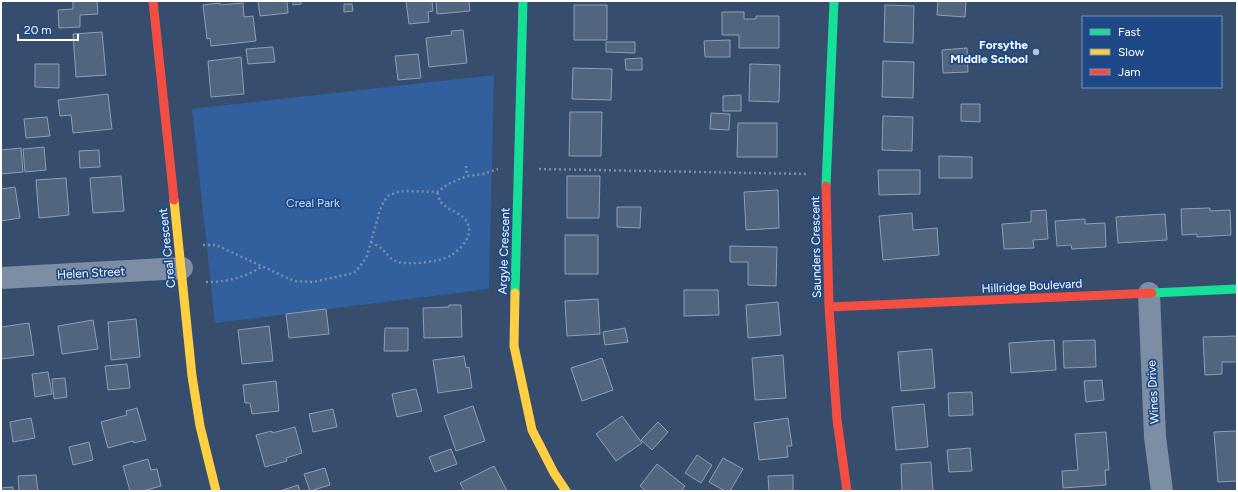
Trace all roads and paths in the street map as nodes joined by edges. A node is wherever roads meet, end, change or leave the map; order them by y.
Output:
1 (153, 1) edge
2 (523, 1) edge
3 (834, 1) edge
4 (466, 166) dead end
5 (504, 167) dead end
6 (544, 169) dead end
7 (805, 174) dead end
8 (467, 176) junction
9 (437, 192) junction
10 (371, 242) junction
11 (203, 245) dead end
12 (261, 267) junction
13 (182, 268) junction
14 (1, 278) edge
15 (206, 282) dead end
16 (1237, 288) edge
17 (1149, 293) junction
18 (829, 307) junction
19 (216, 491) edge
20 (566, 491) edge
21 (847, 491) edge
22 (1162, 491) edge

1 - 13 street, Creal Crescent
2 - 20 street, Argyle Crescent
3 - 18 street, Saunders Crescent
4 - 8 path
5 - 8 path
6 - 7 path
8 - 9 path
9 - 10 path
9 - 10 path
10 - 12 path
11 - 12 path
12 - 15 path
13 - 14 street, Helen Street
13 - 19 street, Creal Crescent
16 - 17 street, Hillridge Boulevard
17 - 18 street, Hillridge Boulevard
17 - 22 street, Wines Drive
18 - 21 street, Saunders Crescent

